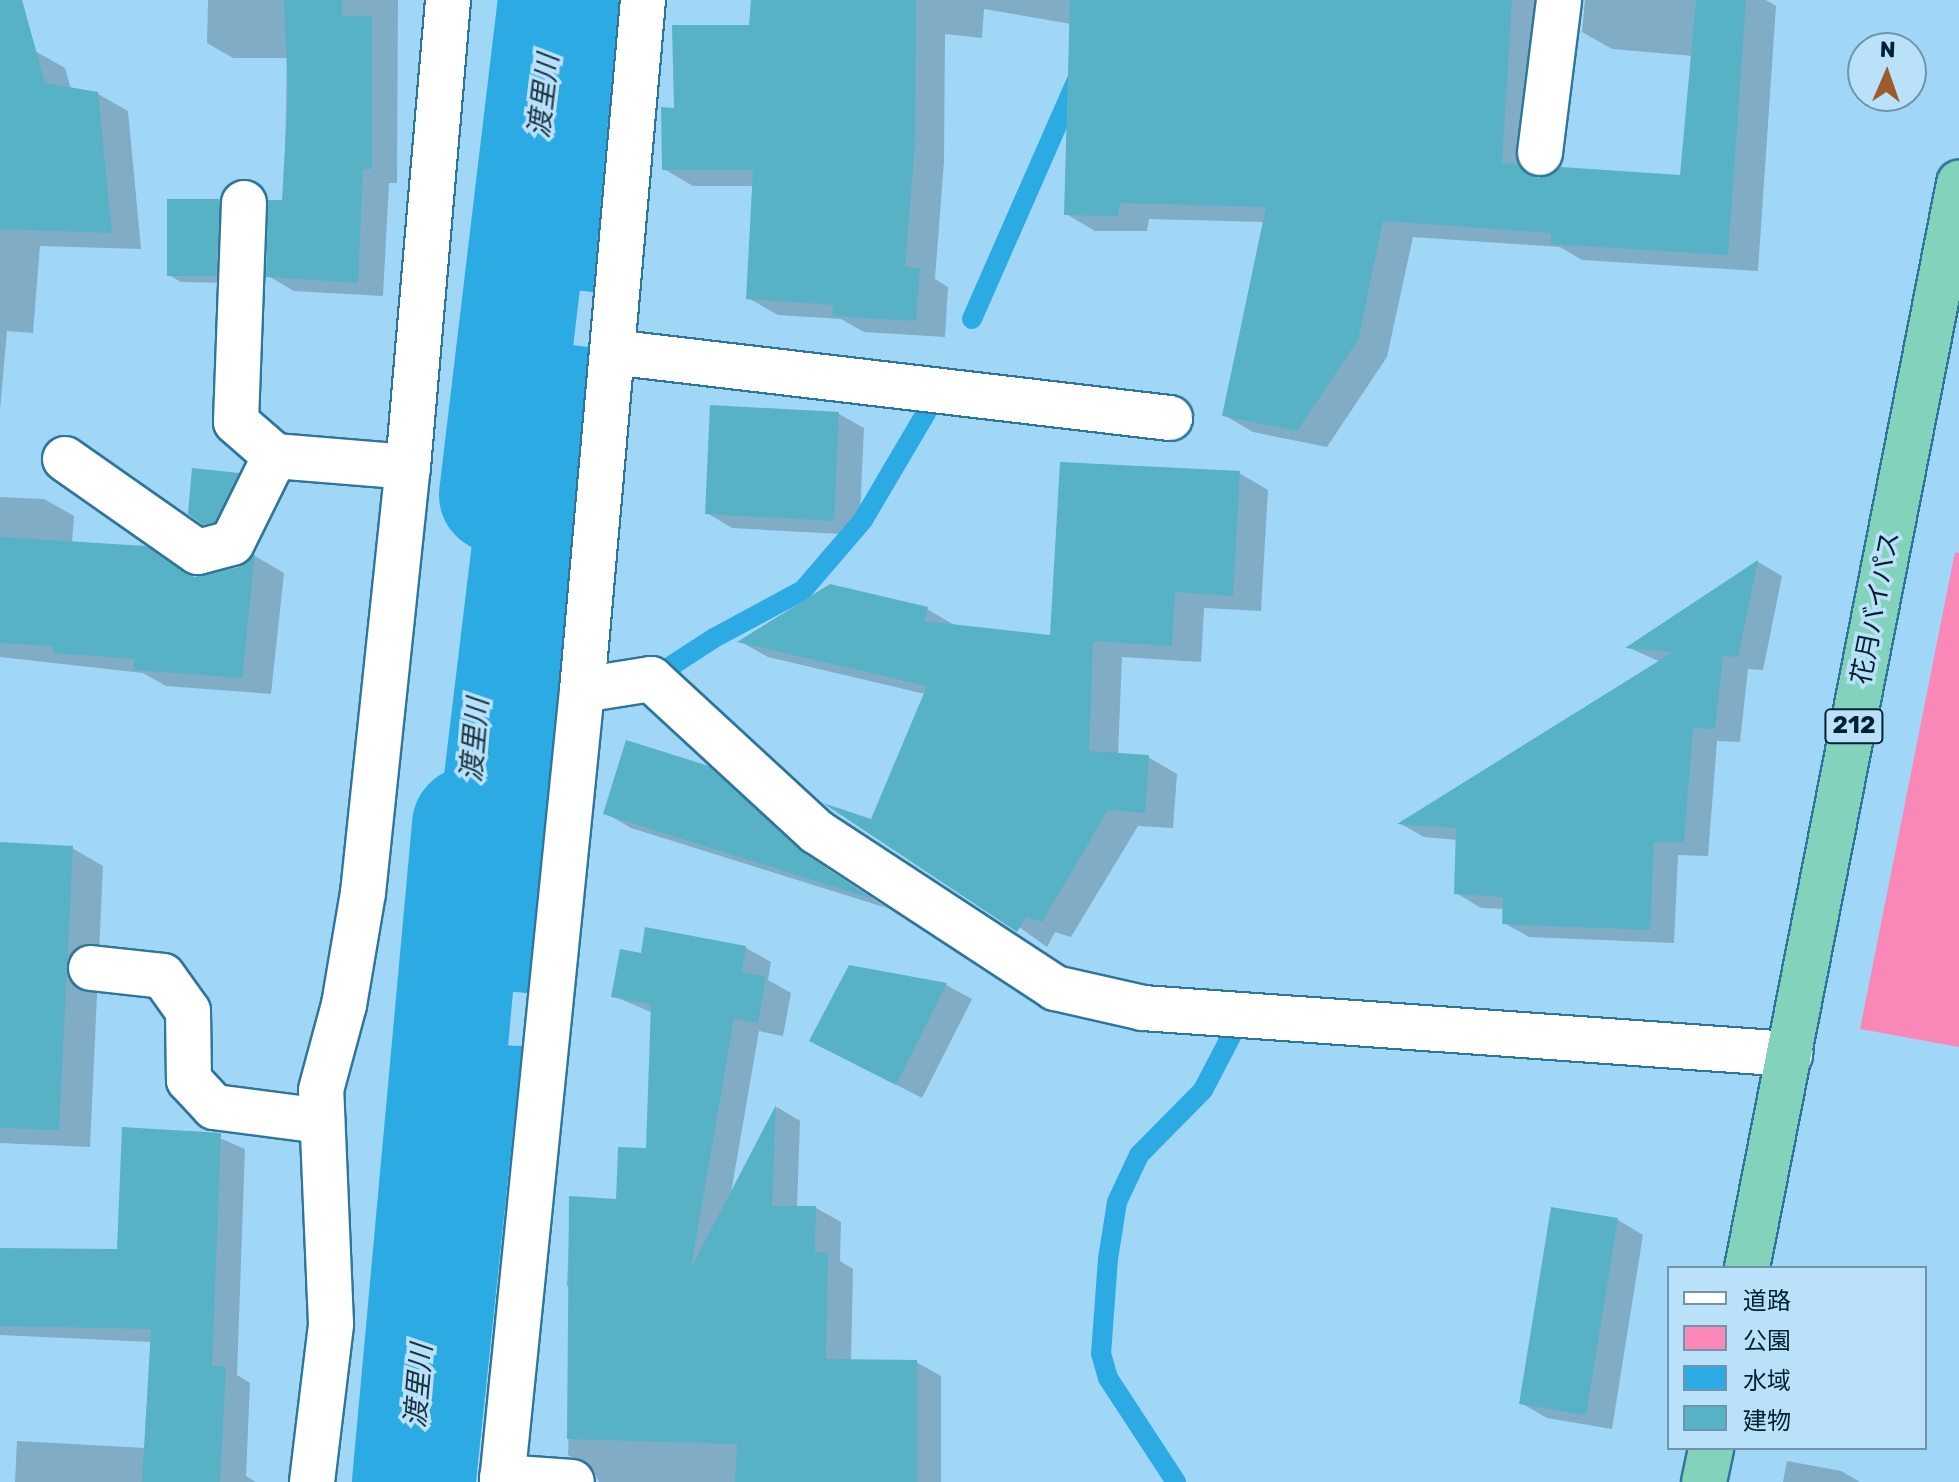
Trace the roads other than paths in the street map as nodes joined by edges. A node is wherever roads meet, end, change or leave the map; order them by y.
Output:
1 (448, 0) edge
2 (643, 0) edge
3 (1559, 0) edge
4 (1540, 153) dead end
5 (1959, 183) edge
6 (244, 203) dead end
7 (612, 352) junction
8 (1170, 418) dead end
9 (275, 456) junction
10 (65, 459) dead end
11 (408, 467) junction
12 (582, 690) junction
13 (91, 968) dead end
14 (1790, 1054) junction
15 (322, 1121) junction
16 (1747, 1266) edge
17 (1711, 1450) edge
18 (502, 1480) edge
19 (312, 1482) edge
20 (572, 1482) edge
21 (1704, 1482) edge

1 - 11 street
2 - 7 street
3 - 4 street
5 - 14 highway, 花月バイパス / 212
6 - 9 street
7 - 8 street
7 - 12 street
9 - 10 street
9 - 11 street
11 - 15 street
12 - 14 street
12 - 18 street
13 - 15 street
14 - 16 highway, 花月バイパス / 212
15 - 19 street
17 - 21 highway
18 - 20 street

